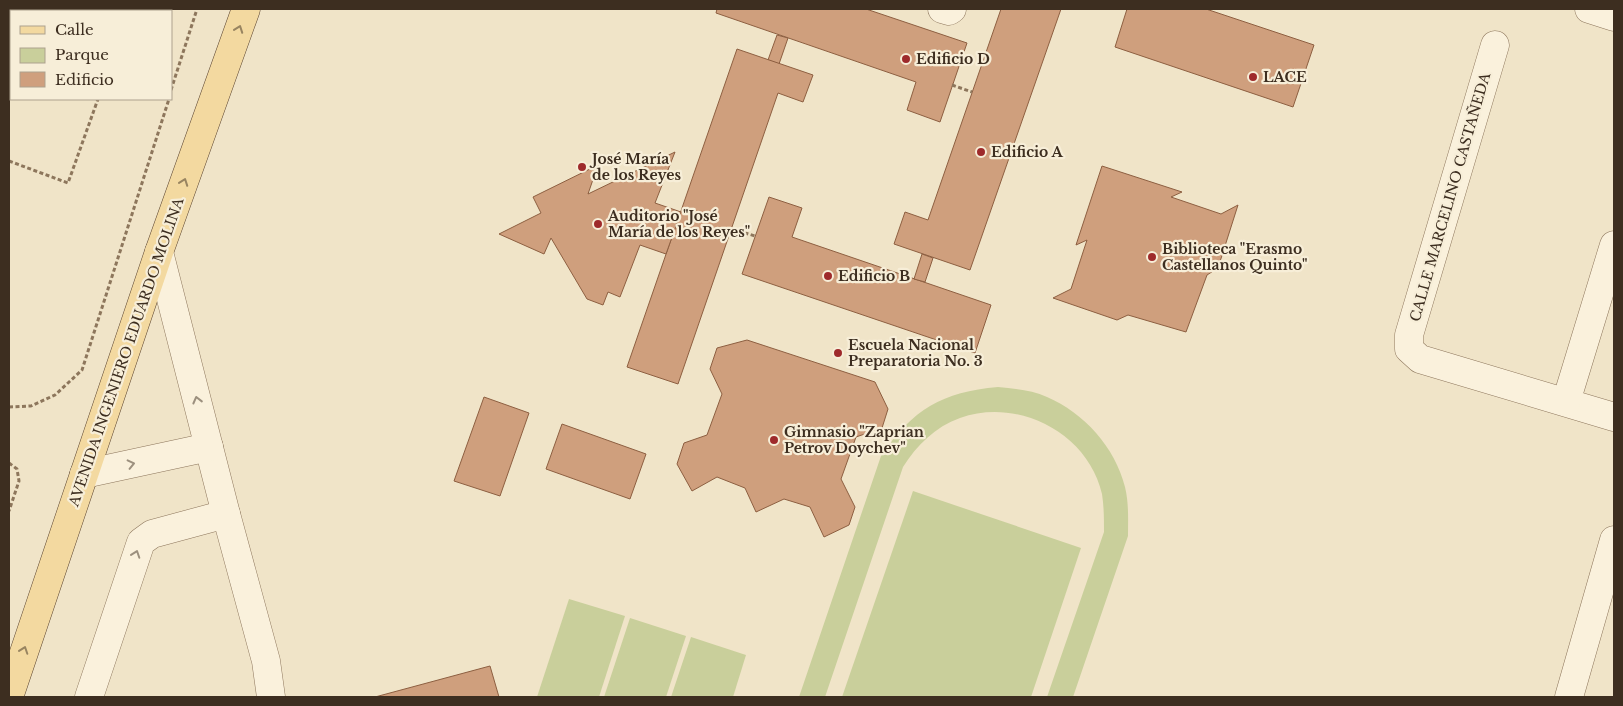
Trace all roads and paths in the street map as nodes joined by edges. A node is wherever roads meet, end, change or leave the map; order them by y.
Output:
1 (197, 9) edge
2 (246, 9) edge
3 (942, 9) edge
4 (952, 9) edge
5 (1589, 9) edge
6 (1614, 17) edge
7 (1495, 45) dead end
8 (952, 85) dead end
9 (172, 87) edge
10 (972, 92) dead end
11 (98, 100) edge
12 (168, 100) edge
13 (9, 161) edge
14 (732, 228) dead end
15 (755, 236) dead end
16 (1614, 245) edge
17 (159, 252) junction
18 (1566, 402) junction
19 (9, 407) edge
20 (1614, 417) edge
21 (209, 447) junction
22 (9, 464) edge
23 (84, 474) junction
24 (9, 511) edge
25 (226, 514) junction
26 (1614, 540) edge
27 (9, 697) edge
28 (89, 697) edge
29 (271, 697) edge
30 (1568, 697) edge

1 - 9 path
17 -> 2 main road, AVENIDA INGENIERO EDUARDO MOLINA
3 - 4 street
5 - 6 street
7 - 18 street, CALLE MARCELINO CASTAÑEDA
8 - 10 path
11 - 13 path
12 - 19 path
14 - 15 path
16 - 18 street
21 -> 17 street
17 - 23 main road, AVENIDA INGENIERO EDUARDO MOLINA
18 - 20 street
23 -> 21 street
21 - 25 street
22 - 24 path
27 -> 23 main road, AVENIDA INGENIERO EDUARDO MOLINA
28 -> 25 street
25 - 29 street
26 - 30 street

